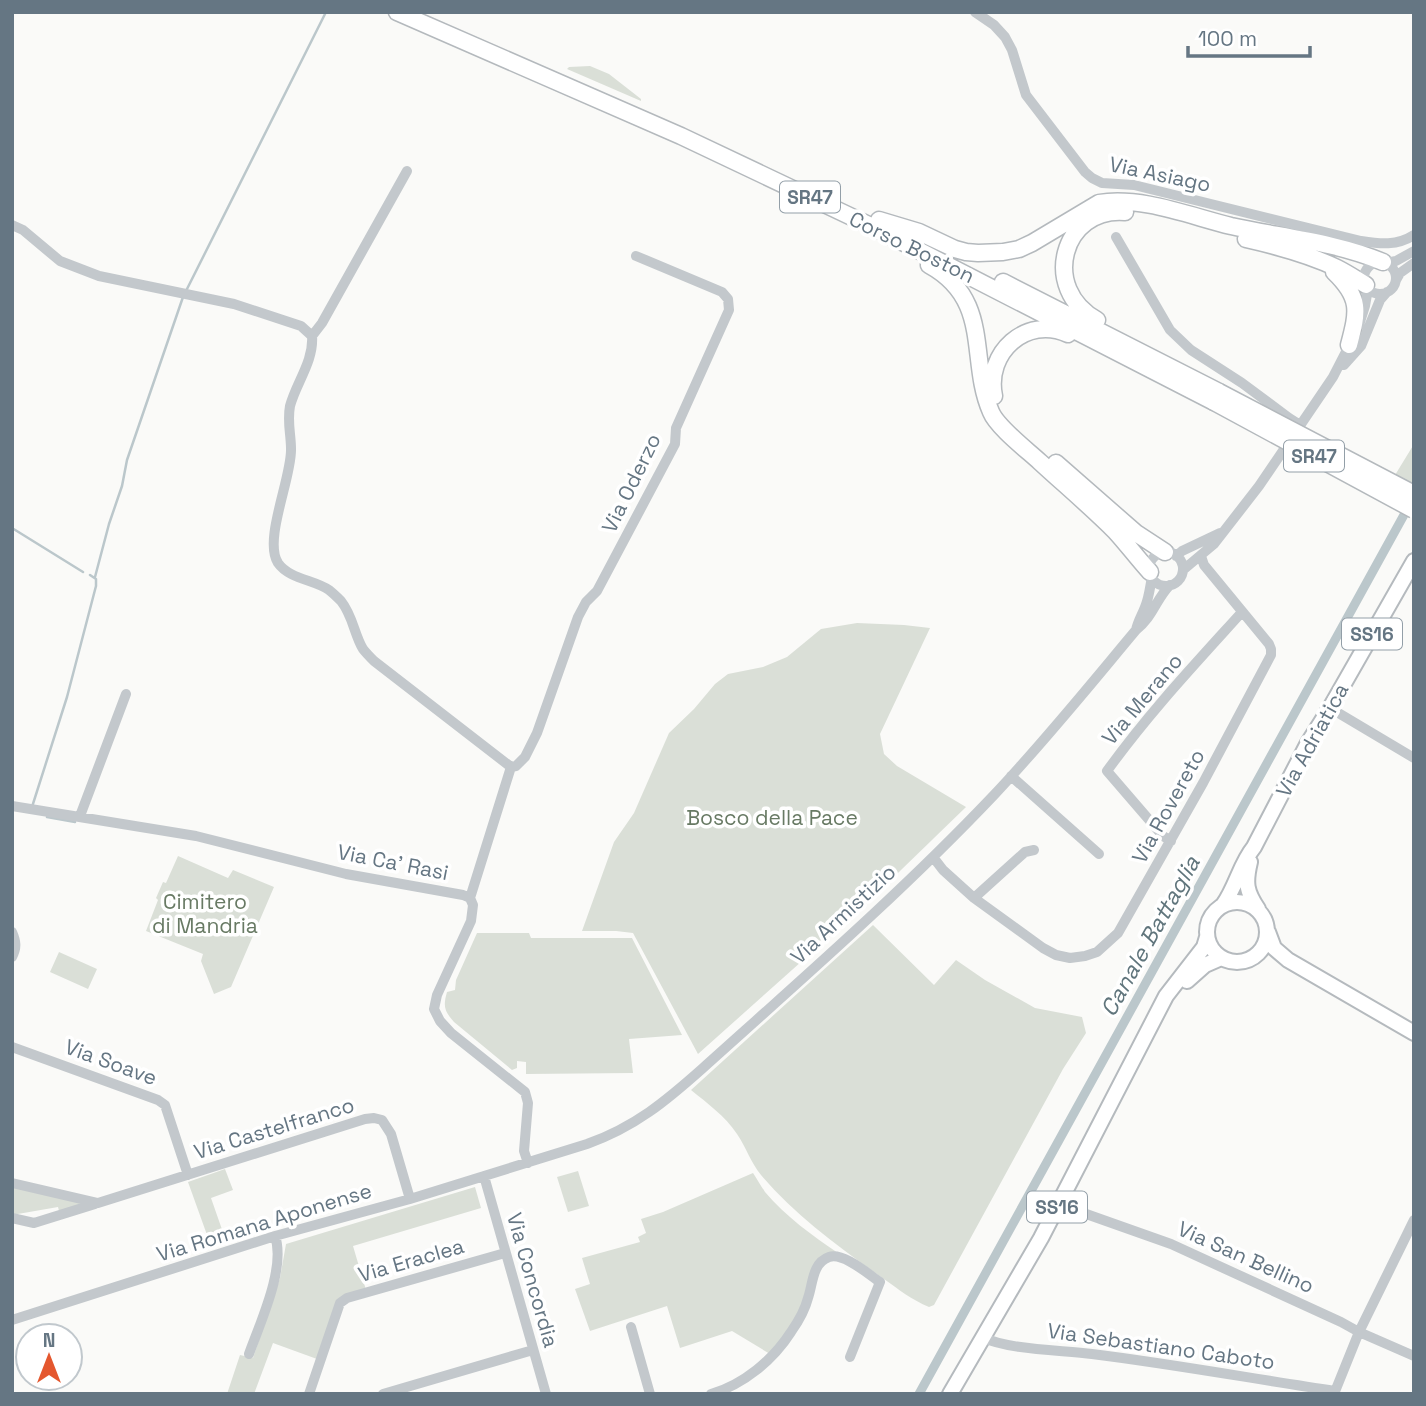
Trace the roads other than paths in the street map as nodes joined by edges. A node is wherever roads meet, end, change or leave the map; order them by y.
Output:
1 (397, 12) edge
2 (421, 12) edge
3 (978, 15) edge
4 (407, 171) dead end
5 (877, 224) junction
6 (12, 225) edge
7 (1414, 235) edge
8 (1116, 237) dead end
9 (1414, 251) edge
10 (636, 256) dead end
11 (1325, 263) junction
12 (1384, 263) junction
13 (1414, 263) edge
14 (1396, 280) junction
15 (1367, 287) junction
16 (1387, 292) junction
17 (312, 336) junction
18 (1349, 345) junction
19 (1128, 357) junction
20 (1164, 362) junction
21 (1333, 377) junction
22 (1217, 397) junction
23 (1300, 425) junction
24 (1414, 494) edge
25 (1414, 510) edge
26 (1222, 532) junction
27 (1171, 554) junction
28 (1201, 556) junction
29 (1414, 561) edge
30 (1183, 570) junction
31 (1151, 575) junction
32 (1170, 585) junction
33 (1241, 612) junction
34 (1136, 630) junction
35 (126, 694) dead end
36 (1330, 708) junction
37 (1414, 758) edge
38 (511, 767) junction
39 (1011, 776) junction
40 (12, 806) edge
41 (80, 816) junction
42 (1171, 841) junction
43 (1254, 847) junction
44 (1034, 850) dead end
45 (1099, 854) dead end
46 (933, 857) junction
47 (470, 898) junction
48 (974, 898) junction
49 (1223, 905) junction
50 (1261, 913) junction
51 (12, 932) edge
52 (1268, 932) junction
53 (1207, 937) junction
54 (1256, 956) junction
55 (12, 957) edge
56 (1220, 958) junction
57 (1288, 960) junction
58 (1157, 1016) junction
59 (1414, 1033) edge
60 (12, 1047) edge
61 (528, 1163) junction
62 (188, 1175) junction
63 (484, 1176) junction
64 (12, 1183) edge
65 (410, 1199) junction
66 (98, 1203) junction
67 (1058, 1203) junction
68 (12, 1218) edge
69 (1414, 1220) edge
70 (275, 1236) junction
71 (505, 1253) junction
72 (12, 1320) edge
73 (631, 1327) dead end
74 (1359, 1332) junction
75 (982, 1337) junction
76 (533, 1350) junction
77 (248, 1354) dead end
78 (1414, 1356) edge
79 (850, 1357) dead end
80 (1334, 1392) edge
81 (309, 1394) edge
82 (383, 1394) edge
83 (546, 1394) edge
84 (650, 1394) edge
85 (711, 1394) edge
86 (950, 1394) edge

1 - 5 highway, Corso Boston / SR47
2 - 5 highway, Corso Boston / SR47
3 - 7 street, Via Asiago
4 - 17 street
5 - 12 highway
5 - 19 highway, Corso Boston / SR47
5 - 20 highway, Corso Boston / SR47
5 - 31 highway
6 - 17 street
8 - 23 street
9 - 12 street
10 - 38 street, Via Oderzo
11 - 15 highway
11 - 18 highway
11 - 20 highway
12 - 14 street
12 - 15 street
13 - 14 street
14 - 16 street
15 - 16 street
15 - 18 street
16 - 21 street
17 - 38 street
18 - 21 street
19 - 22 highway, Corso Boston / SR47
19 - 27 highway
20 - 22 highway, Corso Boston / SR47
21 - 23 street
22 - 24 highway, Corso Boston / SR47, bridge
22 - 25 highway, Corso Boston / SR47, bridge
23 - 26 street
26 - 27 street
26 - 28 street
27 - 30 street
27 - 31 street
28 - 30 street
28 - 33 street, Via Rovereto
29 - 36 main road, Via Adriatica / SS16
30 - 32 street
31 - 32 street
31 - 34 street
32 - 34 street, Via Armistizio
33 - 42 street, Via Rovereto
33 - 42 street, Via Merano
34 - 39 street, Via Armistizio
35 - 41 street
36 - 37 street
36 - 43 main road, Via Adriatica / SS16
38 - 47 street, Via Oderzo
39 - 45 street
39 - 46 street, Via Armistizio
40 - 41 street, Via Ca' Rasi
41 - 47 street, Via Ca' Rasi
42 - 48 street, Via Rovereto
43 - 49 main road, Via Adriatica / SS16
43 - 50 main road, Via Adriatica / SS16
44 - 48 street
46 - 48 street, Via Rovereto
46 - 61 street, Via Armistizio
47 - 61 street, Via Ca' Rasi
49 - 50 main road
49 - 53 main road, SS16
50 - 52 main road, SS16
51 - 55 street
52 - 54 main road
52 - 57 main road
53 - 56 main road
53 - 58 main road, SS16
54 - 56 main road
54 - 57 main road
56 - 58 main road, SS16
57 - 59 main road
58 - 67 main road, SS16
60 - 62 street, Via Soave
61 - 63 street, Via Romana Aponense
62 - 65 street, Via Castelfranco
62 - 66 street, Via Castelfranco
63 - 65 street, Via Romana Aponense
63 - 71 street, Via Concordia
64 - 66 street
65 - 70 street, Via Romana Aponense
66 - 68 street, Via Castelfranco
67 - 74 street, Via San Bellino
67 - 75 main road, SS16
69 - 74 street
70 - 72 street, Via Romana Aponense
70 - 77 street
71 - 76 street, Via Concordia
71 - 81 street, Via Eraclea
73 - 84 street
74 - 78 street, Via San Bellino
74 - 80 street
75 - 80 street, Via Sebastiano Caboto
75 - 86 main road, SS16
76 - 82 street
76 - 83 street, Via Concordia
79 - 85 street

